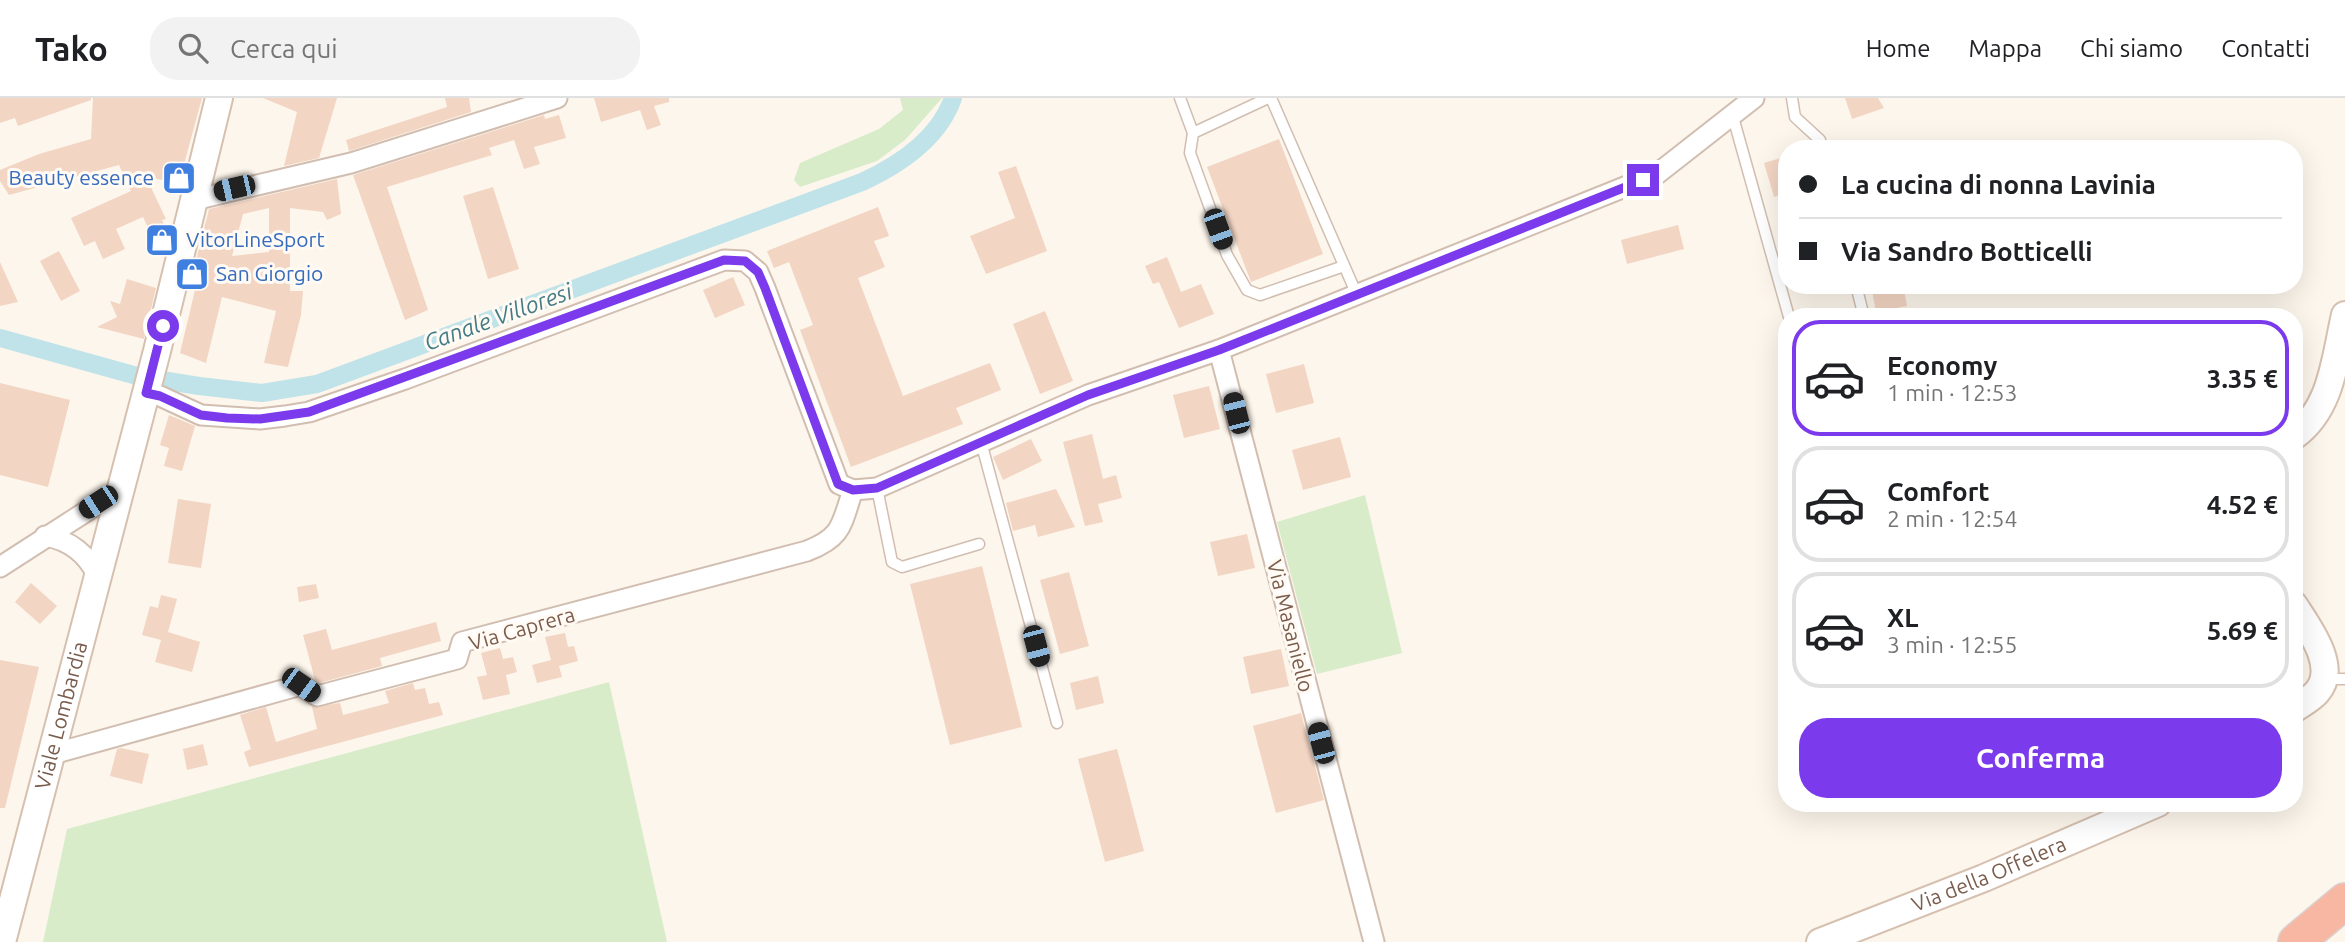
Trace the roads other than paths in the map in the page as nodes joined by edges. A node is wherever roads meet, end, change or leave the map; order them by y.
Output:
1 (219, 98) edge
2 (557, 98) edge
3 (1180, 98) edge
4 (1270, 98) edge
5 (1754, 98) edge
6 (1792, 98) edge
7 (1733, 117) junction
8 (1193, 133) junction
9 (1820, 140) edge
10 (194, 200) junction
11 (1344, 266) junction
12 (1778, 278) edge
13 (1357, 295) junction
14 (2345, 315) edge
15 (1219, 350) junction
16 (147, 387) junction
17 (2303, 427) edge
18 (981, 442) junction
19 (877, 488) junction
20 (121, 489) junction
21 (853, 490) junction
22 (45, 536) junction
23 (979, 544) dead end
24 (0, 567) edge
25 (99, 577) junction
26 (2303, 621) edge
27 (2335, 679) edge
28 (2303, 702) edge
29 (1057, 723) dead end
30 (49, 755) junction
31 (2137, 812) edge
32 (2345, 901) edge
33 (2, 942) edge
34 (1374, 942) edge
35 (1819, 942) edge
36 (2296, 942) edge

1 - 10 main road, Viale Lombardia
2 - 10 street
3 - 8 lane
4 - 8 lane
4 - 11 lane
5 - 7 street
6 - 9 lane
7 - 12 lane
7 - 13 street
8 - 11 lane
10 - 16 main road, Viale Lombardia
11 - 13 lane
13 - 15 street
14 - 17 main road
15 - 18 street
15 - 34 street, Via Masaniello
16 - 20 main road, Viale Lombardia
16 - 21 street
18 - 19 street
18 - 29 lane
19 - 21 street
19 - 23 lane
20 - 22 street
20 - 25 main road, Viale Lombardia
21 - 30 street, Via Caprera
22 - 24 street
22 - 25 street
25 - 30 main road, Viale Lombardia
26 - 27 main road
27 - 28 main road
30 - 33 main road, Viale Lombardia
31 - 35 main road, Via della Offelera
32 - 36 highway

